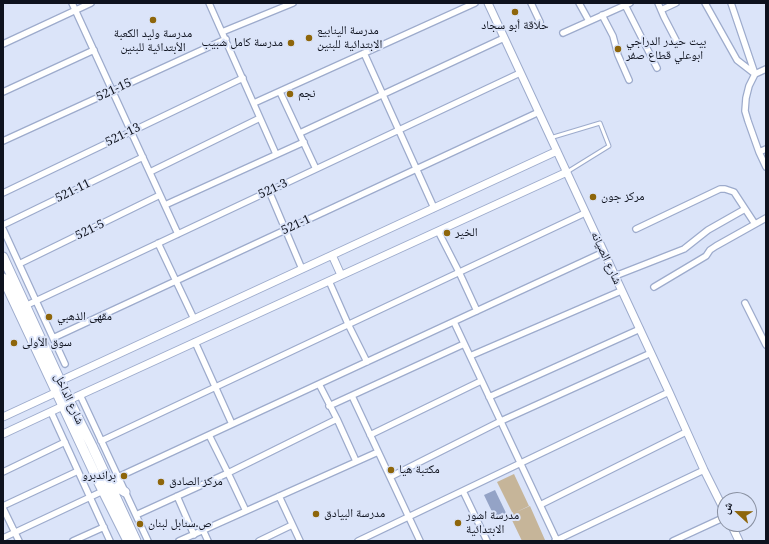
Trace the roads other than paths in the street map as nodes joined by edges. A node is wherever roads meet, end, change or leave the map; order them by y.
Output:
1 (72, 3) edge
2 (91, 3) edge
3 (210, 3) edge
4 (293, 3) edge
5 (475, 3) edge
6 (488, 3) edge
7 (531, 3) edge
8 (579, 3) edge
9 (658, 3) edge
10 (676, 3) edge
11 (705, 3) edge
12 (731, 3) edge
13 (625, 4) edge
14 (76, 10) junction
15 (661, 10) junction
16 (602, 15) junction
17 (589, 21) junction
18 (540, 22) dead end
19 (222, 32) junction
20 (563, 33) dead end
21 (504, 38) junction
22 (226, 39) junction
23 (3, 44) edge
24 (678, 44) dead end
25 (94, 50) junction
26 (364, 53) junction
27 (657, 68) dead end
28 (766, 69) edge
29 (520, 73) junction
30 (755, 74) junction
31 (243, 78) junction
32 (629, 80) dead end
33 (112, 91) junction
34 (3, 92) edge
35 (280, 92) junction
36 (383, 94) junction
37 (254, 103) junction
38 (539, 112) junction
39 (260, 118) junction
40 (399, 130) junction
41 (131, 132) junction
42 (300, 133) junction
43 (550, 138) junction
44 (3, 141) edge
45 (304, 142) junction
46 (766, 149) edge
47 (557, 151) junction
48 (759, 152) junction
49 (276, 154) junction
50 (143, 157) junction
51 (766, 167) edge
52 (316, 169) junction
53 (417, 169) junction
54 (150, 172) junction
55 (567, 172) junction
56 (269, 191) junction
57 (3, 193) edge
58 (160, 195) junction
59 (165, 205) junction
60 (434, 208) junction
61 (745, 209) junction
62 (585, 212) junction
63 (766, 218) edge
64 (755, 224) junction
65 (3, 225) edge
66 (3, 229) edge
67 (636, 229) dead end
68 (285, 230) junction
69 (438, 231) junction
70 (178, 234) junction
71 (158, 243) junction
72 (604, 252) junction
73 (332, 255) junction
74 (3, 257) edge
75 (19, 264) junction
76 (302, 269) junction
77 (459, 272) junction
78 (341, 276) junction
79 (615, 276) junction
80 (3, 278) edge
81 (176, 281) junction
82 (329, 281) junction
83 (654, 287) dead end
84 (621, 291) junction
85 (36, 301) junction
86 (745, 303) dead end
87 (25, 306) junction
88 (477, 311) junction
89 (194, 319) junction
90 (454, 322) junction
91 (348, 324) junction
92 (640, 329) junction
93 (53, 338) junction
94 (195, 342) junction
95 (464, 344) junction
96 (766, 345) edge
97 (651, 353) junction
98 (470, 356) junction
99 (367, 362) junction
100 (65, 364) dead end
101 (60, 381) junction
102 (482, 381) junction
103 (319, 384) junction
104 (215, 387) junction
105 (56, 392) junction
106 (669, 392) junction
107 (80, 395) junction
108 (352, 396) junction
109 (489, 398) junction
110 (66, 403) junction
111 (329, 406) junction
112 (51, 412) junction
113 (3, 417) edge
114 (337, 419) junction
115 (500, 422) junction
116 (232, 424) junction
117 (686, 432) junction
118 (3, 434) edge
119 (209, 435) junction
120 (370, 435) junction
121 (101, 441) junction
122 (65, 442) junction
123 (378, 452) junction
124 (356, 461) junction
125 (520, 463) junction
126 (704, 470) junction
127 (78, 471) junction
128 (3, 472) edge
129 (228, 473) junction
130 (118, 477) junction
131 (390, 477) junction
132 (107, 481) junction
133 (103, 491) junction
134 (463, 491) junction
135 (125, 492) junction
136 (177, 496) junction
137 (279, 496) junction
138 (717, 496) edge
139 (90, 497) junction
140 (540, 505) junction
141 (3, 507) edge
142 (246, 511) junction
143 (136, 515) junction
144 (408, 517) junction
145 (717, 521) edge
146 (292, 525) junction
147 (104, 527) junction
148 (203, 530) junction
149 (15, 533) junction
150 (194, 534) junction
151 (3, 538) edge
152 (19, 541) edge
153 (73, 541) edge
154 (110, 541) edge
155 (128, 541) edge
156 (136, 541) edge
157 (148, 541) edge
158 (179, 541) edge
159 (208, 541) edge
160 (259, 541) edge
161 (300, 541) edge
162 (358, 541) edge
163 (420, 541) edge
164 (487, 541) edge
165 (556, 541) edge
166 (673, 541) edge

1 - 14 street
2 - 14 street
3 - 19 street
4 - 19 street
5 - 26 street
6 - 21 street, شارع الصيانه
7 - 18 street
8 - 17 street
9 - 15 street
10 - 15 street
11 - 30 street
12 - 30 street
13 - 16 street
13 - 27 street
14 - 23 street
14 - 25 street
15 - 24 street
16 - 17 street
16 - 32 street
17 - 20 street
19 - 22 street
21 - 29 street, شارع الصيانه
21 - 36 street
22 - 31 street
22 - 33 street, 521-15
25 - 33 street
25 - 34 street
26 - 35 street
26 - 36 street
28 - 30 street
29 - 38 street, شارع الصيانه
29 - 40 street, 521-3
30 - 48 street
31 - 37 street
31 - 41 street, 521-13
33 - 41 street
33 - 44 street, 521-15
35 - 37 street
35 - 42 street
36 - 40 street
36 - 42 street
37 - 39 street
38 - 43 street, شارع الصيانه
38 - 53 street, 521-1
39 - 49 street
39 - 54 street
40 - 52 street, 521-3
40 - 53 street
41 - 50 street
41 - 57 street, 521-13
42 - 45 street
43 - 47 street, شارع الصيانه
43 - 55 lane
45 - 49 street
45 - 52 street
46 - 48 street
47 - 55 street, شارع الصيانه
47 - 60 street
48 - 51 street
49 - 59 street
50 - 54 street
50 - 65 street, 521-11
52 - 56 street, 521-3
53 - 60 street
53 - 68 street, 521-1
54 - 58 street
55 - 62 street, شارع الصيانه
55 - 69 street
56 - 68 street
56 - 70 street, 521-3
58 - 59 street
58 - 75 street, 521-5
59 - 70 street
60 - 73 street
61 - 64 street
61 - 67 street
61 - 79 street
62 - 72 street, شارع الصيانه
62 - 77 street
63 - 64 street
64 - 83 street
66 - 75 street
68 - 76 street
68 - 81 street, 521-1
69 - 77 street
69 - 78 street
70 - 71 street, 521-3
71 - 81 street
71 - 85 street, 521-3
72 - 79 street, شارع الصيانه
72 - 88 street
73 - 76 street
73 - 78 street
74 - 87 main road, شارع الداخل
75 - 85 street
76 - 89 street
77 - 88 street
77 - 91 street
78 - 82 street
79 - 84 street, شارع الصيانه
80 - 105 main road, شارع الداخل
81 - 89 street
81 - 93 street, 521-1
82 - 91 street
82 - 94 street
84 - 92 street, شارع الصيانه
84 - 98 street
85 - 87 street, 521-3
85 - 93 street
86 - 96 street
87 - 101 main road, شارع الداخل
88 - 90 street
89 - 101 street
90 - 95 street
90 - 99 street
91 - 99 street
91 - 104 street
92 - 97 street, شارع الصيانه
92 - 109 street
93 - 100 street
94 - 104 street
94 - 107 street
95 - 98 street
95 - 108 street
97 - 106 street, شارع الصيانه
97 - 115 street
98 - 102 street
99 - 103 street
101 - 110 main road, شارع الداخل
102 - 109 street
102 - 120 street
103 - 111 street
103 - 116 street
104 - 116 street
104 - 121 street
105 - 110 main road, شارع الداخل
105 - 113 street
106 - 117 street, شارع الصيانه
106 - 125 street
107 - 110 street
107 - 121 street
108 - 111 street
108 - 120 street
109 - 115 street
110 - 112 street
110 - 132 main road, شارع الداخل
110 - 133 main road, شارع الداخل
111 - 114 street
112 - 118 street
112 - 122 street
114 - 124 street
114 - 129 street
115 - 125 street
115 - 131 street
116 - 119 street
117 - 126 street, شارع الصيانه
117 - 140 street
119 - 129 street
119 - 130 street
120 - 123 street
121 - 130 street
122 - 127 street
122 - 128 street
123 - 124 street
123 - 131 street
124 - 137 street
125 - 134 street
125 - 140 street
126 - 138 street, شارع الصيانه
126 - 165 street
127 - 139 street
127 - 141 street
129 - 136 street
129 - 142 street
130 - 135 street
131 - 144 street
132 - 135 main road
132 - 156 main road, شارع الداخل
133 - 139 street
133 - 155 main road, شارع الداخل
134 - 144 street
134 - 164 street
135 - 143 street
136 - 143 street
136 - 150 street
137 - 142 street
137 - 146 street
139 - 147 street
139 - 149 street
140 - 165 street
141 - 149 street
142 - 148 street
143 - 157 street
144 - 162 street
144 - 163 street
145 - 166 street
146 - 160 street
146 - 161 street
147 - 153 street
147 - 154 street
148 - 150 street
148 - 159 street
149 - 151 street
149 - 152 street
150 - 158 street

